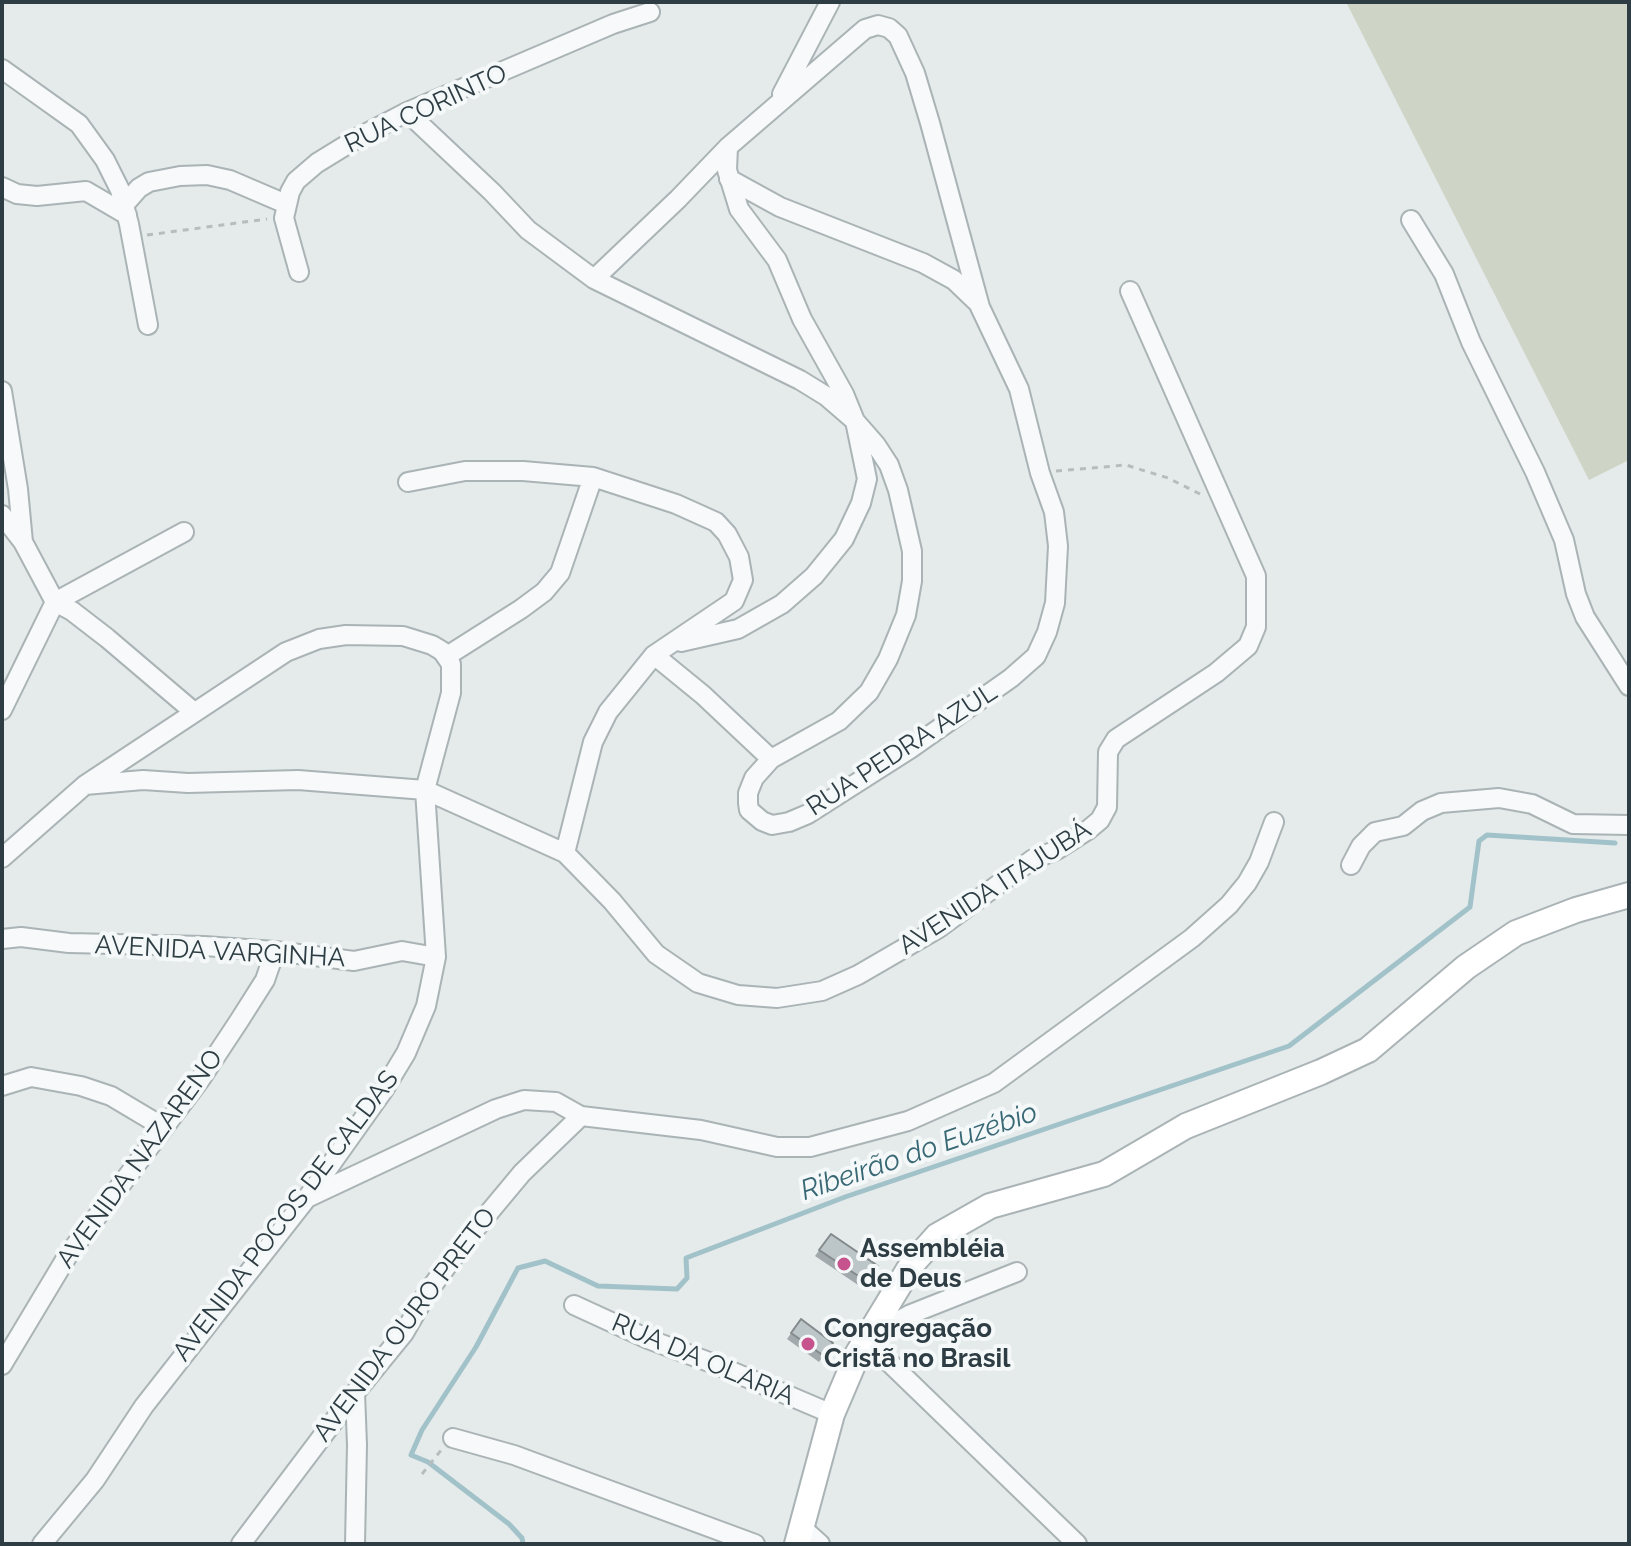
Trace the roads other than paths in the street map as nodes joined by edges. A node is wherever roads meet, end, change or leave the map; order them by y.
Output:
1 (830, 2) edge
2 (650, 12) dead end
3 (2, 69) edge
4 (777, 103) junction
5 (407, 112) junction
6 (728, 147) junction
7 (729, 179) junction
8 (2, 187) edge
9 (125, 210) junction
10 (285, 211) junction
11 (1411, 220) dead end
12 (299, 272) dead end
13 (594, 279) junction
14 (1130, 291) dead end
15 (980, 307) junction
16 (148, 325) dead end
17 (2, 391) edge
18 (855, 421) junction
19 (7, 457) edge
20 (593, 477) junction
21 (408, 482) dead end
22 (2, 515) edge
23 (184, 532) dead end
24 (23, 542) junction
25 (55, 602) junction
26 (661, 650) junction
27 (447, 656) junction
28 (1629, 686) edge
29 (2, 710) edge
30 (194, 712) junction
31 (771, 759) junction
32 (85, 785) junction
33 (425, 790) junction
34 (1274, 822) dead end
35 (1629, 825) edge
36 (565, 853) junction
37 (2, 858) edge
38 (1351, 865) dead end
39 (1629, 895) edge
40 (2, 939) edge
41 (275, 951) junction
42 (436, 957) junction
43 (2, 1086) edge
44 (581, 1116) junction
45 (163, 1127) junction
46 (307, 1198) junction
47 (1017, 1272) dead end
48 (574, 1305) dead end
49 (865, 1339) junction
50 (2, 1365) edge
51 (355, 1393) junction
52 (832, 1414) junction
53 (453, 1438) dead end
54 (799, 1535) edge
55 (42, 1544) edge
56 (241, 1544) edge
57 (355, 1544) edge
58 (755, 1544) edge
59 (820, 1544) edge
60 (1077, 1544) edge

1 - 4 street
2 - 5 street, RUA CORINTO
3 - 9 street
4 - 6 street
4 - 15 street
5 - 10 street, RUA CORINTO
5 - 13 street, RUA PEDRA AZUL
6 - 7 street
6 - 13 street
7 - 15 street
7 - 18 street
8 - 9 street
9 - 10 street
9 - 16 street
10 - 12 street
11 - 28 street
13 - 18 street, RUA PEDRA AZUL
14 - 36 street, AVENIDA ITAJUBÁ
15 - 31 street, RUA PEDRA AZUL
17 - 19 street
18 - 26 street
18 - 31 street, RUA PEDRA AZUL
19 - 24 street
20 - 21 street
20 - 26 street
20 - 27 street
22 - 24 street
23 - 25 street
24 - 25 street
25 - 29 street
25 - 30 street
26 - 31 street
26 - 36 street
27 - 30 street
27 - 33 street, AVENIDA POCOS DE CALDAS
30 - 32 street
32 - 33 street
32 - 37 street
33 - 36 street
33 - 42 street, AVENIDA POCOS DE CALDAS
34 - 44 street
35 - 38 street
39 - 49 street
40 - 41 street, AVENIDA VARGINHA
41 - 42 street, AVENIDA VARGINHA
41 - 45 street, AVENIDA NAZARENO
42 - 46 street, AVENIDA POCOS DE CALDAS
43 - 45 street
44 - 46 street
44 - 51 street, AVENIDA OURO PRETO
45 - 50 street, AVENIDA NAZARENO
46 - 55 street, AVENIDA POCOS DE CALDAS
47 - 49 street
48 - 52 street, RUA DA OLARIA
49 - 52 street
49 - 60 street
51 - 56 street, AVENIDA OURO PRETO
51 - 57 street
52 - 54 street
53 - 58 street
54 - 59 street

